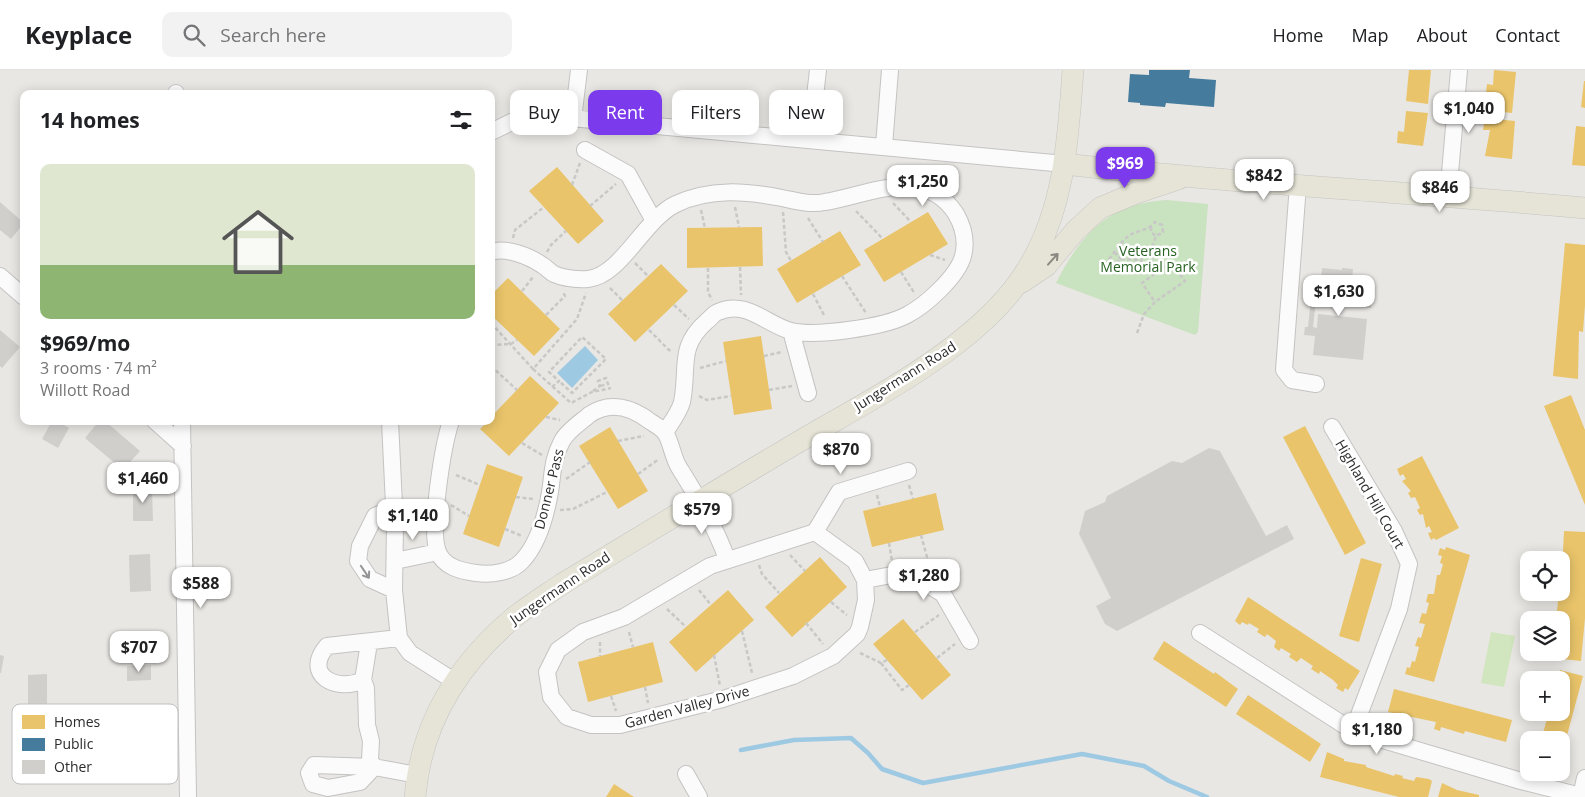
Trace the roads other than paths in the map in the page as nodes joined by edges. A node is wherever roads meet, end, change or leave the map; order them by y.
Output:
1 (579, 70) edge
2 (818, 70) edge
3 (890, 70) edge
4 (1073, 70) edge
5 (1459, 70) edge
6 (577, 90) edge
7 (578, 119) edge
8 (510, 123) edge
9 (495, 130) edge
10 (810, 140) junction
11 (884, 146) junction
12 (585, 150) road end
13 (1066, 164) junction
14 (1188, 176) junction
15 (1298, 185) junction
16 (1448, 196) junction
17 (1585, 208) edge
18 (654, 221) junction
19 (495, 252) edge
20 (0, 276) edge
21 (1014, 287) junction
22 (20, 294) edge
23 (791, 331) junction
24 (1316, 384) dead end
25 (806, 388) road end
26 (160, 425) edge
27 (182, 425) edge
28 (390, 425) edge
29 (450, 425) edge
30 (1332, 427) dead end
31 (664, 432) junction
32 (184, 446) junction
33 (908, 471) dead end
34 (700, 500) junction
35 (394, 507) junction
36 (815, 532) junction
37 (438, 552) junction
38 (727, 559) junction
39 (395, 561) junction
40 (865, 580) junction
41 (394, 590) junction
42 (1200, 633) dead end
43 (399, 638) junction
44 (968, 638) road end
45 (369, 643) junction
46 (363, 680) junction
47 (454, 681) junction
48 (1353, 731) junction
49 (686, 774) dead end
50 (417, 775) junction
51 (1585, 778) edge
52 (188, 797) edge
53 (415, 797) edge
54 (699, 797) edge
55 (1581, 797) edge
56 (1585, 797) edge

1 - 6 street
2 - 10 street
3 - 11 street
4 - 13 main road, Jungermann Road
5 - 16 street
7 - 10 street
8 - 9 street
10 - 11 street
11 - 13 street
12 - 18 street
13 - 14 main road
13 - 21 main road, Jungermann Road
14 - 15 main road
21 -> 14 main road
15 - 16 main road
15 - 24 street
16 - 17 main road
18 - 19 street
18 - 23 street
20 - 22 street
21 - 34 main road, Jungermann Road
23 - 25 street
23 - 31 street
26 - 32 street
27 - 32 street
28 - 35 street
29 - 37 street
30 - 48 street, Highland Hill Court
31 - 34 street, Donner Pass
31 - 37 street, Donner Pass
32 - 52 street
33 - 36 street
34 - 38 street
34 - 47 main road, Jungermann Road
35 - 39 street
35 -> 41 street
36 - 38 street, Garden Valley Drive
36 - 40 street
37 - 39 street
38 - 40 street, Garden Valley Drive
39 - 41 street
40 - 44 street
41 - 43 street
42 - 48 street
43 - 45 street
43 - 47 street
45 - 46 street
45 - 46 street
46 - 50 street
47 - 50 main road, Jungermann Road
48 - 55 street
49 - 54 street
50 - 53 main road, Jungermann Road
51 - 55 street
55 - 56 street

